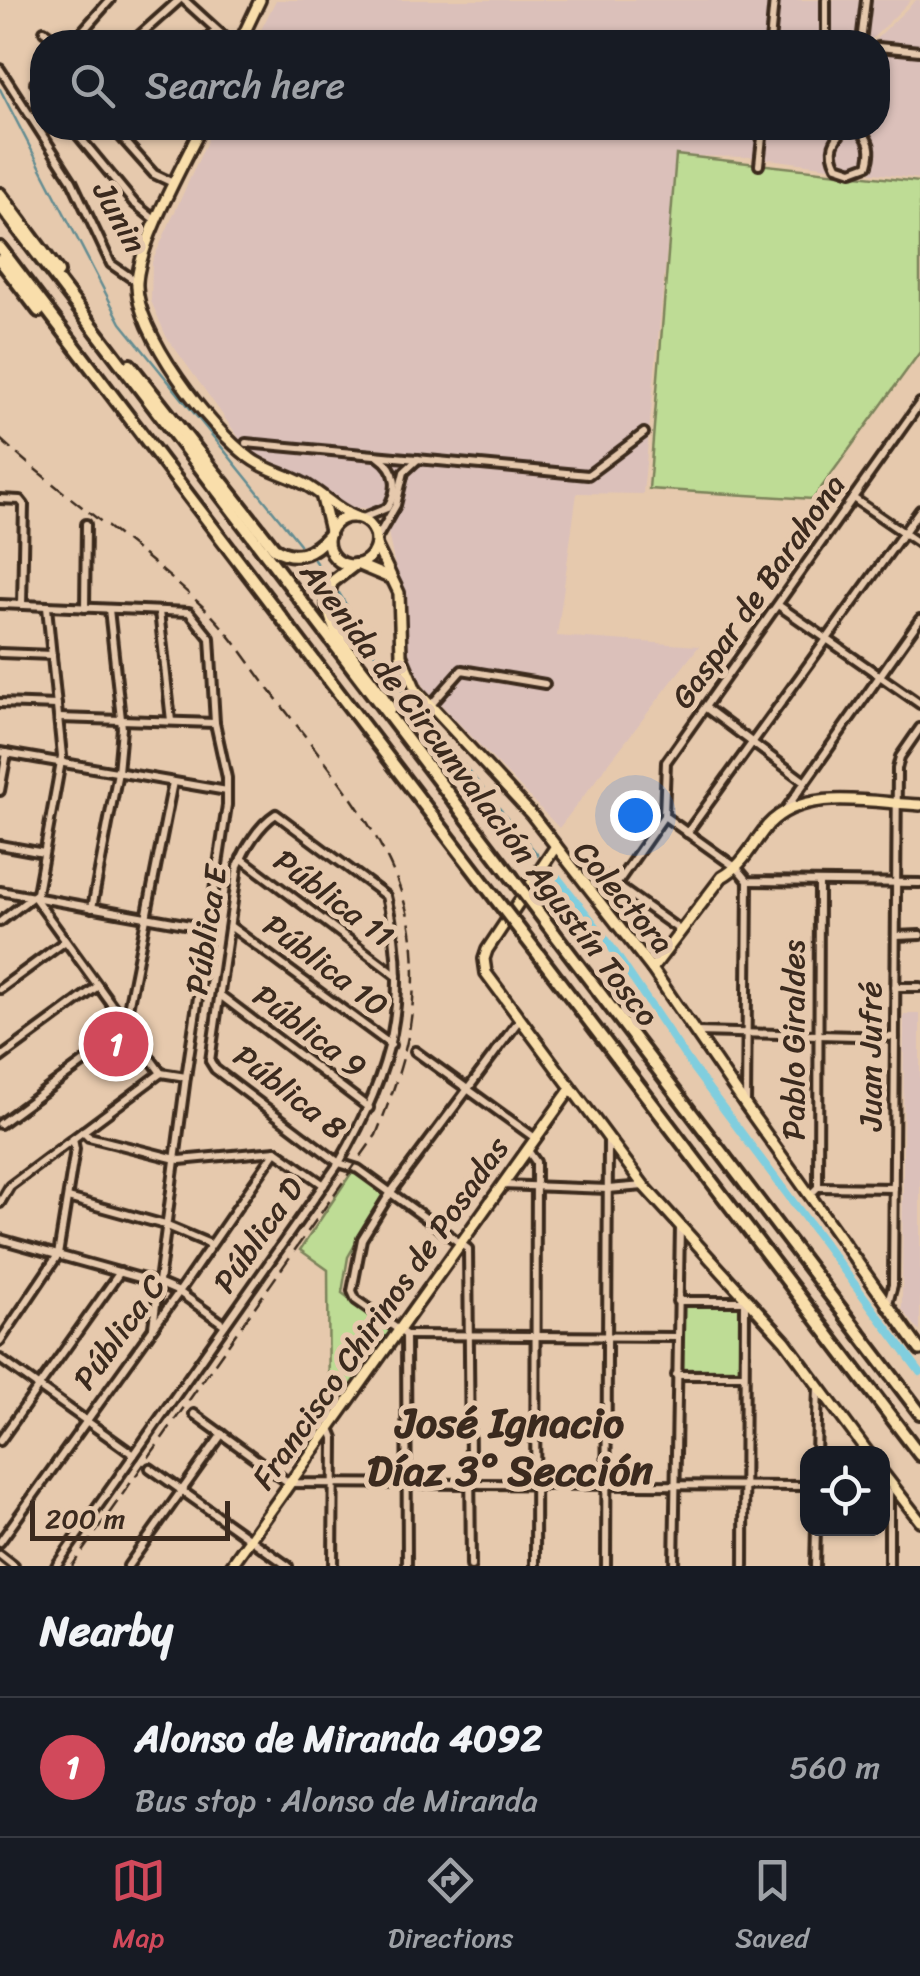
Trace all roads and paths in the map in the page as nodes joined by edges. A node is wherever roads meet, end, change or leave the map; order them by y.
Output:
1 (110, 0) edge
2 (181, 0) edge
3 (260, 0) edge
4 (774, 0) edge
5 (826, 0) edge
6 (866, 0) edge
7 (83, 30) edge
8 (146, 30) edge
9 (214, 30) edge
10 (246, 30) edge
11 (771, 30) edge
12 (826, 30) edge
13 (862, 30) edge
14 (890, 47) edge
15 (920, 51) edge
16 (0, 70) edge
17 (30, 111) edge
18 (49, 140) edge
19 (82, 140) edge
20 (124, 140) edge
21 (195, 140) edge
22 (762, 140) edge
23 (835, 140) edge
24 (868, 140) edge
25 (760, 165) dead end
26 (174, 184) junction
27 (0, 194) edge
28 (0, 206) edge
29 (158, 222) junction
30 (0, 248) edge
31 (0, 260) edge
32 (137, 282) junction
33 (81, 312) junction
34 (101, 336) junction
35 (94, 371) junction
36 (920, 403) edge
37 (644, 433) dead end
38 (246, 442) dead end
39 (378, 456) junction
40 (418, 459) junction
41 (320, 495) junction
42 (854, 498) junction
43 (0, 499) edge
44 (920, 510) edge
45 (358, 518) junction
46 (86, 524) dead end
47 (329, 533) junction
48 (904, 533) junction
49 (376, 542) junction
50 (920, 544) edge
51 (356, 565) junction
52 (392, 580) junction
53 (0, 604) edge
54 (22, 605) junction
55 (778, 605) junction
56 (47, 607) junction
57 (84, 608) junction
58 (109, 610) junction
59 (159, 611) junction
60 (920, 619) edge
61 (828, 640) junction
62 (0, 653) edge
63 (52, 655) junction
64 (879, 676) junction
65 (545, 684) dead end
66 (0, 703) edge
67 (920, 704) edge
68 (57, 705) junction
69 (430, 706) junction
70 (706, 708) junction
71 (59, 718) junction
72 (122, 720) junction
73 (171, 721) junction
74 (215, 722) junction
75 (920, 728) edge
76 (405, 736) junction
77 (753, 744) junction
78 (4, 753) edge
79 (62, 763) junction
80 (118, 772) junction
81 (173, 782) junction
82 (805, 782) junction
83 (0, 790) edge
84 (227, 791) junction
85 (897, 804) junction
86 (920, 805) edge
87 (786, 810) junction
88 (664, 816) junction
89 (687, 833) junction
90 (0, 845) edge
91 (556, 846) junction
92 (44, 853) junction
93 (241, 858) junction
94 (581, 860) dead end
95 (738, 868) junction
96 (748, 880) junction
97 (819, 882) junction
98 (896, 883) junction
99 (920, 883) edge
100 (616, 885) junction
101 (0, 890) edge
102 (386, 896) joint
103 (34, 897) junction
104 (92, 908) junction
105 (147, 917) junction
106 (0, 922) edge
107 (230, 926) junction
108 (207, 928) junction
109 (682, 932) junction
110 (896, 936) junction
111 (920, 936) edge
112 (64, 942) junction
113 (652, 969) junction
114 (398, 976) junction
115 (98, 986) junction
116 (896, 987) junction
117 (920, 987) edge
118 (0, 990) edge
119 (220, 995) junction
120 (520, 1019) junction
121 (127, 1026) junction
122 (697, 1032) junction
123 (746, 1035) junction
124 (819, 1036) junction
125 (895, 1037) junction
126 (391, 1046) junction
127 (416, 1051) dead end
128 (0, 1058) edge
129 (210, 1061) joint
130 (161, 1073) junction
131 (186, 1077) junction
132 (467, 1088) junction
133 (570, 1090) junction
134 (746, 1106) junction
135 (369, 1108) junction
136 (0, 1124) edge
137 (83, 1131) junction
138 (535, 1138) junction
139 (608, 1138) junction
140 (73, 1139) junction
141 (527, 1149) junction
142 (276, 1150) junction
143 (175, 1158) junction
144 (339, 1162) junction
145 (324, 1185) junction
146 (502, 1185) junction
147 (644, 1186) junction
148 (536, 1188) junction
149 (894, 1188) junction
150 (608, 1189) junction
151 (2, 1191) edge
152 (814, 1191) junction
153 (391, 1192) junction
154 (68, 1198) junction
155 (0, 1204) edge
156 (680, 1224) junction
157 (165, 1225) junction
158 (0, 1239) edge
159 (462, 1242) junction
160 (210, 1244) junction
161 (58, 1255) junction
162 (120, 1272) junction
163 (158, 1282) junction
164 (179, 1292) junction
165 (747, 1300) junction
166 (677, 1301) junction
167 (888, 1307) junction
168 (225, 1324) junction
169 (153, 1328) junction
170 (402, 1332) junction
171 (471, 1336) junction
172 (536, 1336) junction
173 (607, 1336) junction
174 (676, 1336) junction
175 (0, 1341) edge
176 (920, 1350) edge
177 (0, 1358) edge
178 (676, 1375) junction
179 (744, 1375) junction
180 (818, 1385) junction
181 (38, 1386) junction
182 (920, 1413) edge
183 (194, 1414) dead end
184 (86, 1421) junction
185 (329, 1427) junction
186 (222, 1434) junction
187 (1, 1436) edge
188 (816, 1446) edge
189 (863, 1446) edge
190 (134, 1456) junction
191 (920, 1456) edge
192 (150, 1468) dead end
193 (890, 1482) edge
194 (289, 1483) junction
195 (333, 1484) junction
196 (471, 1484) junction
197 (408, 1485) junction
198 (535, 1485) junction
199 (606, 1486) junction
200 (675, 1486) junction
201 (800, 1486) edge
202 (744, 1487) junction
203 (182, 1491) junction
204 (920, 1521) edge
205 (816, 1536) edge
206 (889, 1536) edge
207 (250, 1539) junction
208 (0, 1542) edge
209 (0, 1555) edge
210 (14, 1566) edge
211 (56, 1566) edge
212 (128, 1566) edge
213 (231, 1566) edge
214 (288, 1566) edge
215 (333, 1566) edge
216 (407, 1566) edge
217 (471, 1566) edge
218 (535, 1566) edge
219 (606, 1566) edge
220 (674, 1566) edge
221 (744, 1566) edge
222 (816, 1566) edge
223 (889, 1566) edge

1 - 7 street
2 - 8 street
2 - 9 street
3 - 10 main road
4 - 11 street
5 - 12 street
6 - 13 street
14 - 15 street
16 - 17 street, Junin
18 - 32 street, Junin
19 - 29 street
20 - 26 street
21 - 26 main road
22 - 25 street
23 - 24 street
26 - 29 main road
27 - 33 highway
28 - 33 highway, Avenida de Circunvalación Agustín Tosco
29 - 32 main road
30 - 35 highway, Avenida de Circunvalación Agustín Tosco
31 - 35 highway
32 - 41 main road
33 - 34 highway, Avenida de Circunvalación Agustín Tosco
34 - 47 highway
34 - 76 highway, Avenida de Circunvalación Agustín Tosco
35 - 191 highway, Avenida de Circunvalación Agustín Tosco, bridge
36 - 42 street, Gaspar de Barahona
37 - 40 street
38 - 39 street
39 - 40 street
39 - 45 street
40 - 49 street
41 - 45 main road
41 - 47 main road
42 - 48 street
42 - 55 street, Gaspar de Barahona
43 - 54 street
44 - 48 street
45 - 47 main road
45 - 49 main road
46 - 57 street
47 - 51 main road
48 - 50 street
48 - 61 street
49 - 51 main road
49 - 52 main road
51 - 52 main road
51 - 76 highway
52 - 69 main road
53 - 54 street
54 - 56 street
55 - 61 street
55 - 70 street, Gaspar de Barahona
56 - 57 street
56 - 63 street
57 - 58 street
58 - 59 street
58 - 72 street
59 - 73 street
59 - 74 street
60 - 64 street
61 - 64 street
61 - 77 street
62 - 63 street
63 - 68 street
64 - 67 street
64 - 82 street
65 - 69 street
66 - 68 street
68 - 71 street
69 - 91 main road
70 - 77 street
70 - 88 street, Gaspar de Barahona
71 - 72 street
71 - 79 street
72 - 73 street
72 - 80 street
73 - 74 street
74 - 84 street
75 - 85 street, Juan Jufré
76 - 182 highway, Avenida de Circunvalación Agustín Tosco, bridge
77 - 82 street
77 - 89 street
78 - 79 street
78 - 83 street
79 - 80 street
79 - 92 street
80 - 81 street
80 - 104 street
81 - 84 street
81 - 105 street
82 - 87 street
84 - 108 street
85 - 86 main road
85 - 87 main road
85 - 98 street, Juan Jufré
87 - 95 main road
88 - 89 street
88 - 100 street
89 - 95 street
90 - 92 street
91 - 113 main road, Colectora
91 - 120 main road, Colectora
92 - 103 street
93 - 102 street, Pública E
93 - 107 street, Pública E
93 - 114 street, Pública 11
94 - 100 street
95 - 96 street
95 - 109 main road
96 - 97 street
96 - 123 street
97 - 98 street
97 - 124 street, Pablo Giraldes
98 - 99 street
98 - 110 street, Juan Jufré
100 - 109 street
101 - 103 street
102 - 114 street, Pública D
103 - 104 street
103 - 106 street
103 - 112 street
104 - 105 street
105 - 108 street
105 - 121 street
107 - 119 street, Pública E
107 - 126 street, Pública 10
108 - 131 street
109 - 113 main road
110 - 111 street
110 - 116 street, Juan Jufré
112 - 115 street
112 - 118 street
113 - 122 main road, Colectora
114 - 126 street, Pública D
115 - 121 street
115 - 128 street
116 - 117 street
116 - 125 street, Juan Jufré
119 - 129 street, Pública E
119 - 135 street, Pública 9
120 - 132 street
120 - 133 main road, Colectora
121 - 130 street
121 - 136 street
122 - 123 street
122 - 134 main road, Colectora
123 - 124 street
123 - 134 street
124 - 125 street
124 - 152 street, Pablo Giraldes
125 - 149 street, Juan Jufré
126 - 135 street, Pública D
127 - 132 street
129 - 144 street, Pública 8
130 - 131 street
130 - 137 street
131 - 143 street
132 - 138 street
132 - 153 street
133 - 138 main road, Francisco Chirinos de Posadas
133 - 139 main road, Colectora
134 - 152 main road, Colectora
135 - 144 street, Pública D
137 - 140 street
137 - 143 street
138 - 141 main road, Francisco Chirinos de Posadas
139 - 147 main road, Colectora
139 - 150 street
140 - 151 street
140 - 154 street
141 - 146 main road, Francisco Chirinos de Posadas
141 - 148 street
142 - 143 street
142 - 145 street
142 - 160 street, Pública C
143 - 157 street
144 - 145 street, Pública D
144 - 153 street, Pública 8
145 - 168 street, Pública D
146 - 148 street
146 - 159 main road, Francisco Chirinos de Posadas
147 - 150 street
147 - 156 main road, Colectora
148 - 150 street
148 - 172 street
149 - 152 street
149 - 167 street, Juan Jufré
150 - 173 street
151 - 155 street
152 - 167 main road, Colectora
153 - 159 street, Pública 8
153 - 170 street
154 - 157 street
154 - 161 street
156 - 165 main road, Colectora
156 - 166 street
157 - 160 street
157 - 163 street
158 - 161 street
159 - 170 main road, Francisco Chirinos de Posadas
159 - 171 street
160 - 164 street, Pública C
161 - 162 street
161 - 175 street
162 - 163 street
162 - 181 street
163 - 164 street
163 - 169 street
164 - 168 street
164 - 169 street, Pública C
165 - 166 street
165 - 179 street
165 - 180 main road, Colectora
166 - 174 street
167 - 176 main road, Colectora
168 - 190 street, Pública D
169 - 184 street, Pública C
170 - 171 street
170 - 185 main road, Francisco Chirinos de Posadas
170 - 197 street
171 - 172 street
171 - 196 street
172 - 173 street
172 - 198 street
173 - 174 street
173 - 199 street
174 - 178 street
177 - 181 street
178 - 179 street
178 - 200 street
179 - 202 street
180 - 188 street
180 - 189 main road, Colectora
181 - 184 street
181 - 187 street
183 - 186 street
184 - 190 street
184 - 208 street, Pública C
185 - 194 main road, Francisco Chirinos de Posadas
185 - 195 street
186 - 194 street
186 - 203 street
190 - 211 street, Pública D
192 - 203 street
193 - 204 main road
194 - 195 street
194 - 207 main road, Francisco Chirinos de Posadas
195 - 197 street
195 - 215 street
196 - 197 street
196 - 198 street
196 - 217 street
197 - 216 street
198 - 199 street
198 - 218 street
199 - 200 street
199 - 219 street
200 - 202 street
200 - 220 street
201 - 202 street
202 - 221 street
203 - 207 street
203 - 212 street
205 - 222 street
206 - 223 street
207 - 213 main road, Francisco Chirinos de Posadas
207 - 214 street
209 - 210 street

